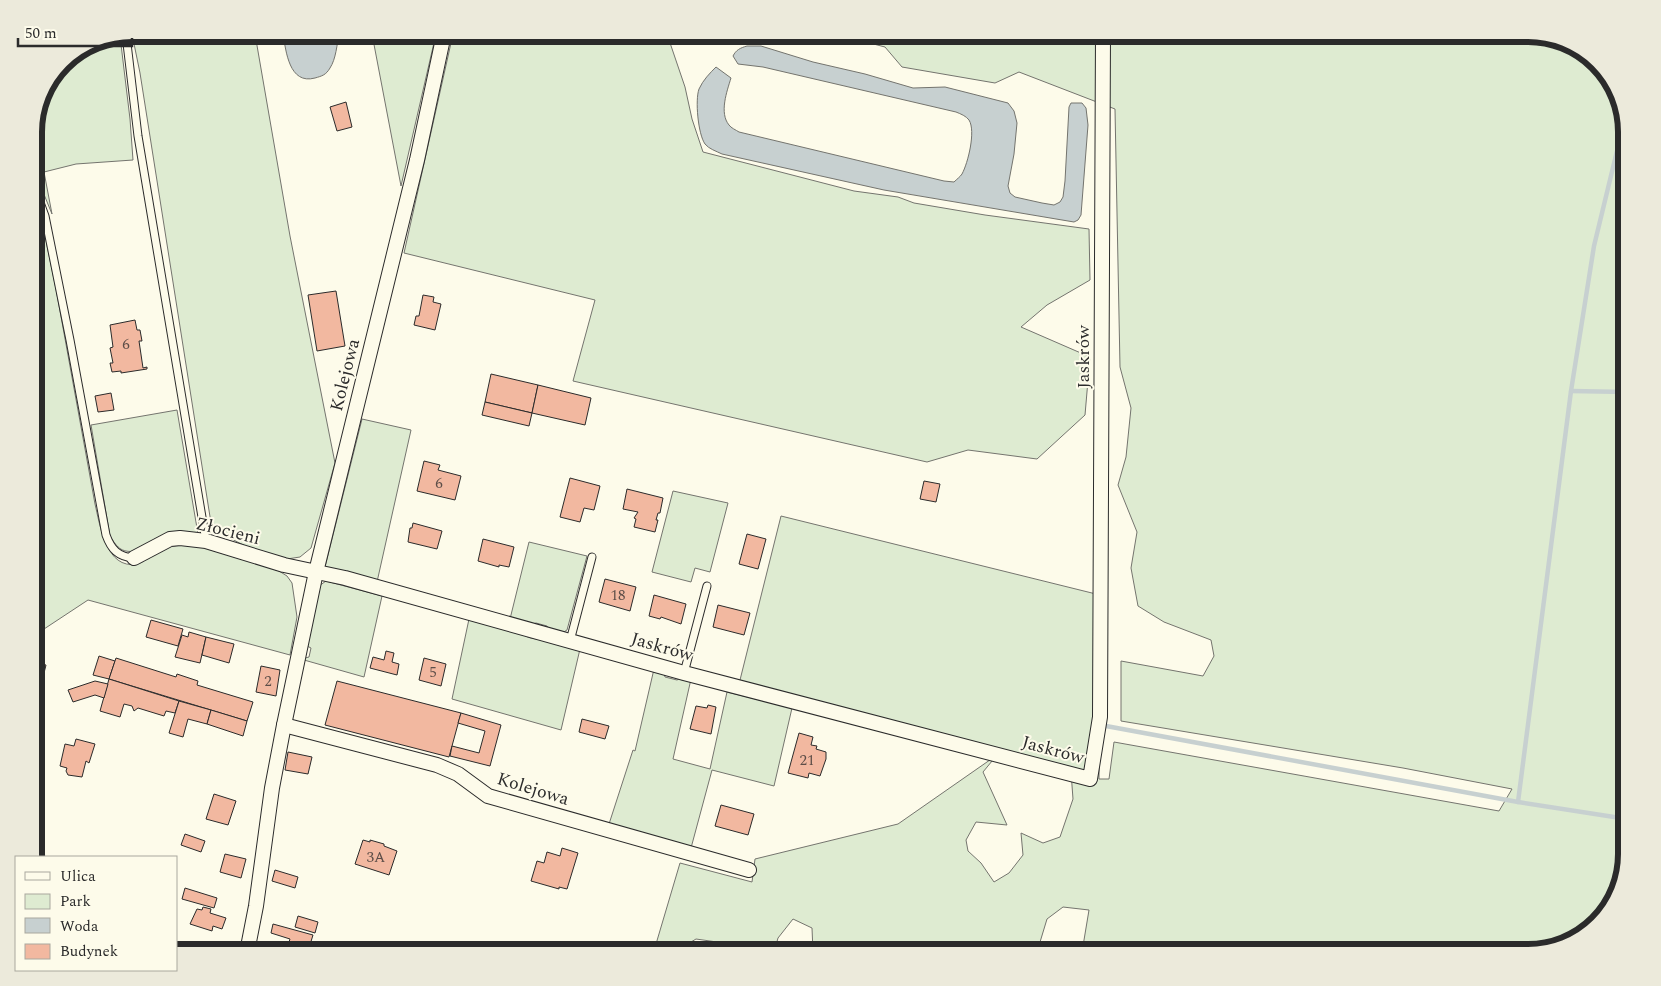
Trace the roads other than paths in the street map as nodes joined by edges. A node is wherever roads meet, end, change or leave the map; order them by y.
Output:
1 (442, 42) edge
2 (1103, 42) edge
3 (127, 43) edge
4 (43, 211) edge
5 (206, 541) junction
6 (592, 556) dead end
7 (134, 558) joint
8 (316, 572) junction
9 (706, 586) dead end
10 (570, 641) junction
11 (684, 673) junction
12 (284, 724) junction
13 (749, 870) dead end
14 (249, 944) edge

1 - 8 street, Kolejowa
2 - 11 street, Jaskrów
3 - 5 lane
4 - 7 lane
5 - 7 street, Złocieni
5 - 8 street, Złocieni
6 - 10 lane
8 - 10 street, Jaskrów
8 - 12 street, Kolejowa
9 - 11 lane
10 - 11 street, Jaskrów
12 - 13 street, Kolejowa
12 - 14 street, Kolejowa

